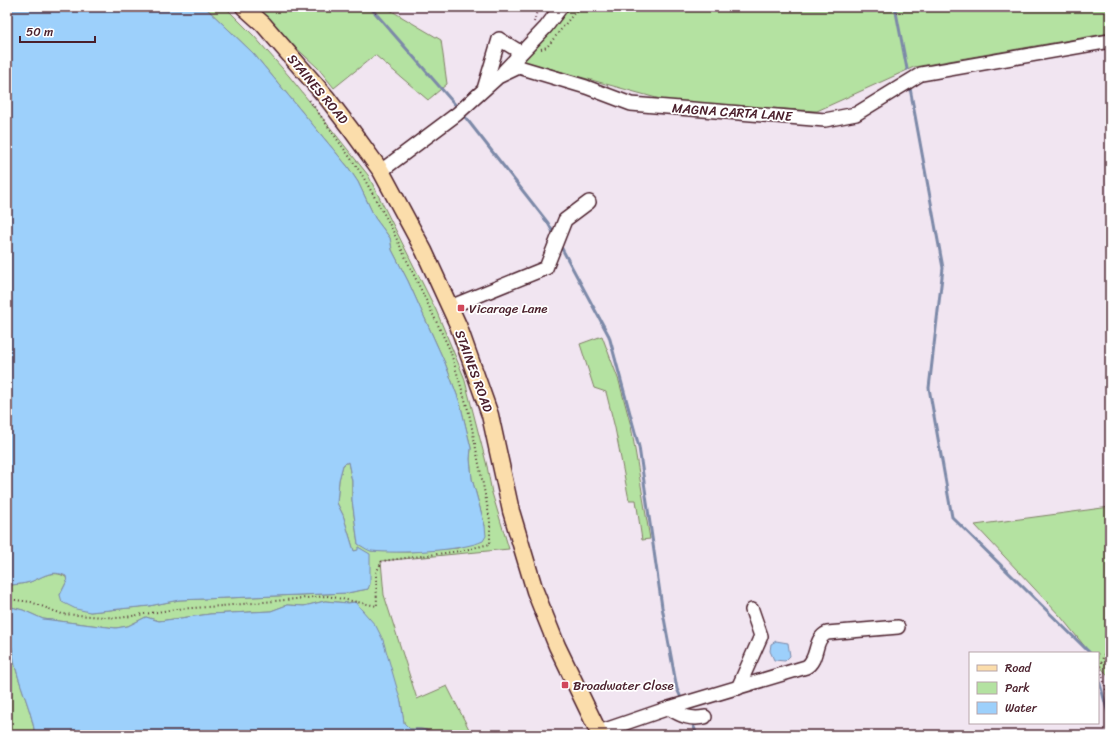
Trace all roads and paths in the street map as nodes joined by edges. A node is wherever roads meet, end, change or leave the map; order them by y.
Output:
1 (244, 7) edge
2 (561, 7) edge
3 (1110, 41) edge
4 (517, 57) junction
5 (498, 77) junction
6 (484, 89) junction
7 (305, 94) dead end
8 (381, 171) junction
9 (589, 202) dead end
10 (450, 307) junction
11 (7, 599) edge
12 (752, 610) dead end
13 (898, 627) dead end
14 (1110, 636) edge
15 (738, 688) junction
16 (1110, 705) edge
17 (669, 708) junction
18 (705, 717) dead end
19 (599, 733) edge

1 - 8 main road, STAINES ROAD
2 - 4 street
3 - 5 street, MAGNA CARTA LANE
4 - 5 street
4 - 6 street
5 - 6 street, MAGNA CARTA LANE
6 - 8 street, MAGNA CARTA LANE
7 - 11 path
8 - 10 main road, STAINES ROAD
9 - 10 street
10 - 19 main road, STAINES ROAD
12 - 15 street
13 - 15 street
14 - 16 path
15 - 17 street
17 - 18 street
17 - 19 street

